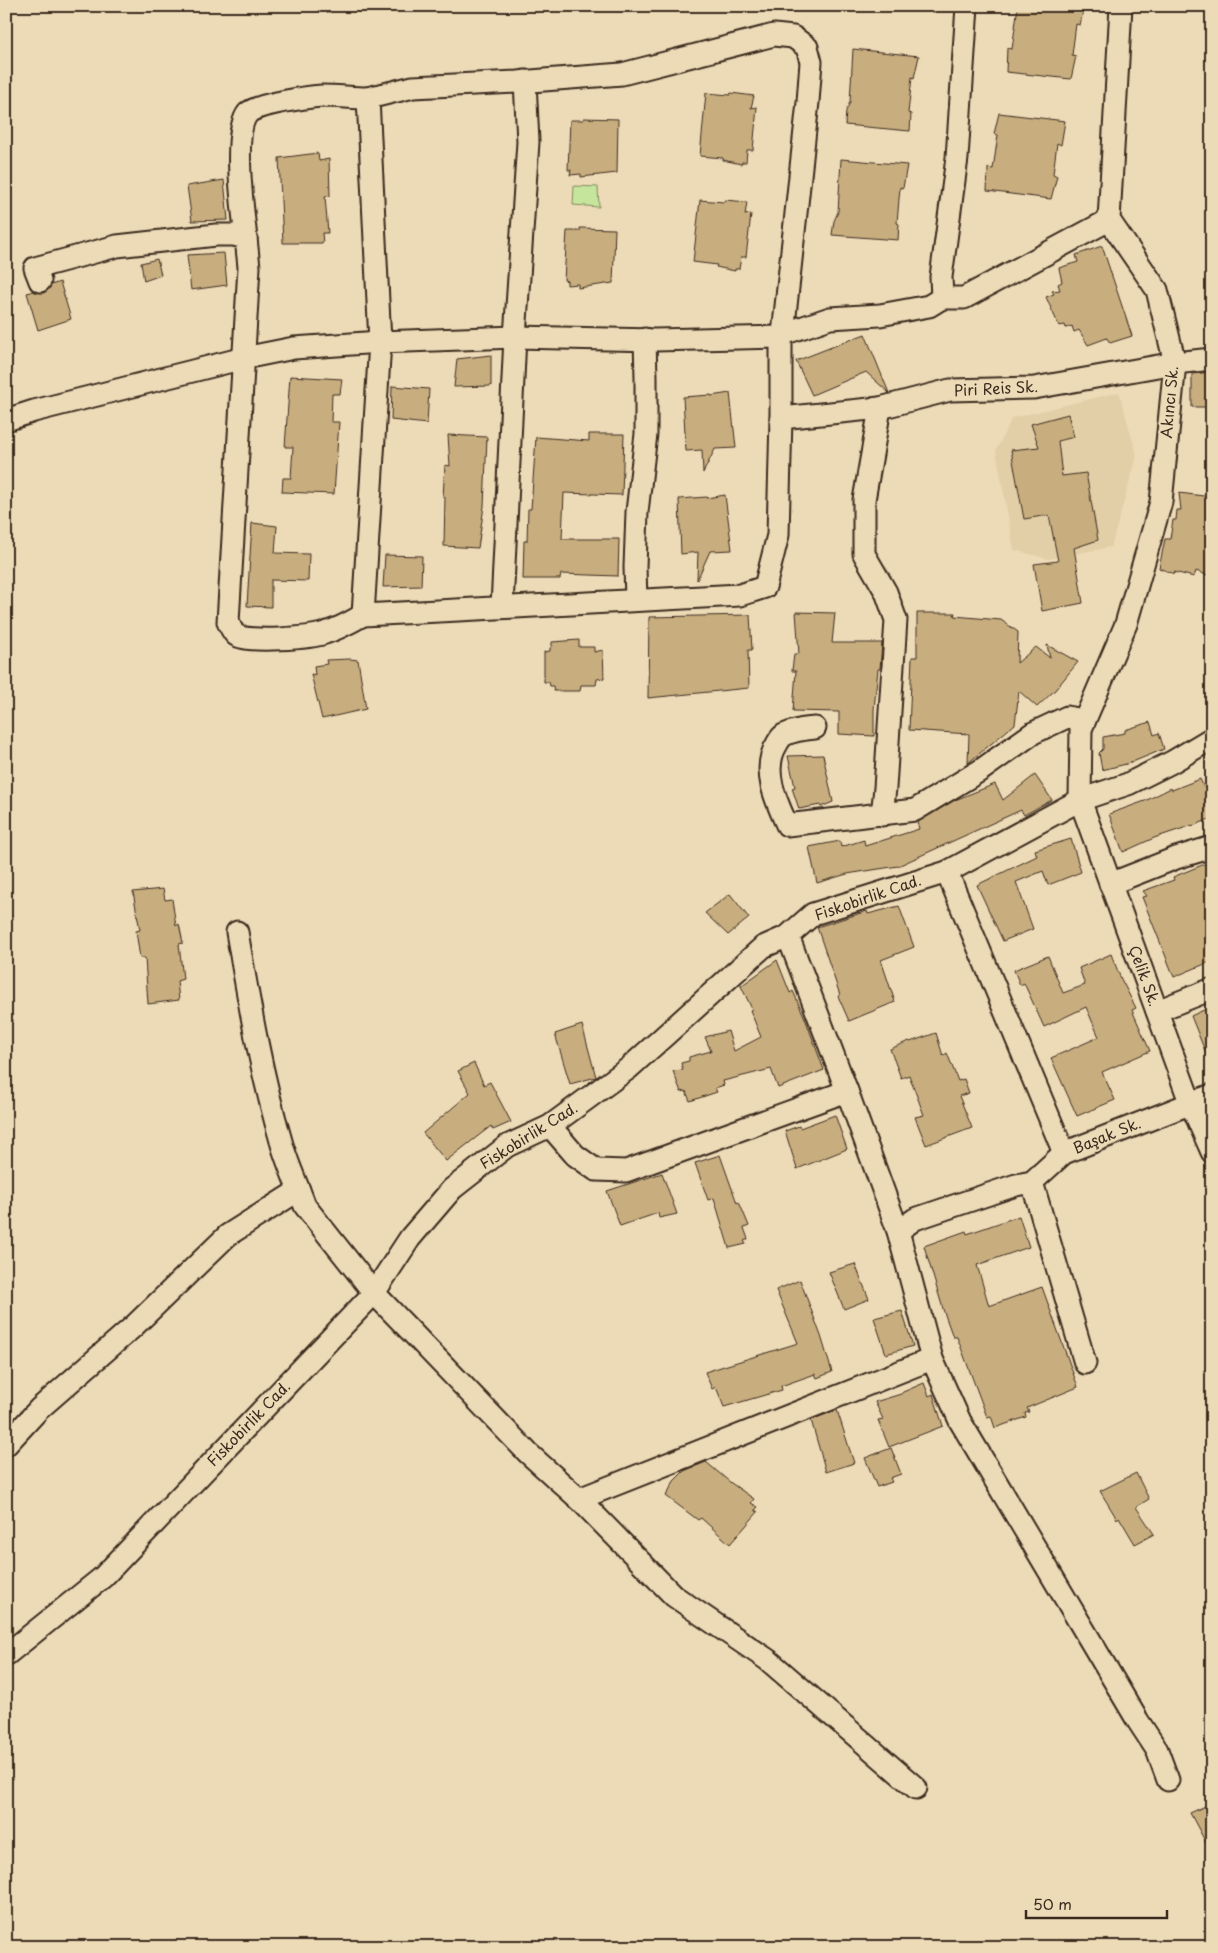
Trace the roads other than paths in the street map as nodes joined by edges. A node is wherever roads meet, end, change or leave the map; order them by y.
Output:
1 (967, 6) edge
2 (1121, 6) edge
3 (525, 81) junction
4 (368, 98) junction
5 (1109, 220) junction
6 (246, 238) junction
7 (40, 281) dead end
8 (942, 298) junction
9 (782, 335) junction
10 (515, 337) junction
11 (645, 339) junction
12 (380, 342) junction
13 (244, 358) junction
14 (1212, 359) edge
15 (1175, 363) junction
16 (880, 408) junction
17 (782, 418) junction
18 (6, 420) edge
19 (636, 600) junction
20 (502, 607) junction
21 (363, 614) junction
22 (1085, 720) junction
23 (815, 728) dead end
24 (1212, 738) edge
25 (1080, 800) junction
26 (882, 815) junction
27 (1212, 847) edge
28 (947, 872) junction
29 (1110, 884) junction
30 (237, 932) dead end
31 (788, 936) junction
32 (1212, 989) edge
33 (1156, 1011) junction
34 (847, 1091) junction
35 (1212, 1095) edge
36 (1190, 1102) junction
37 (550, 1126) junction
38 (1212, 1152) edge
39 (1064, 1154) junction
40 (1032, 1182) junction
41 (299, 1190) junction
42 (898, 1231) junction
43 (374, 1293) junction
44 (932, 1359) junction
45 (1085, 1364) dead end
46 (6, 1445) edge
47 (579, 1500) junction
48 (6, 1655) edge
49 (1168, 1780) dead end
50 (916, 1788) dead end

1 - 8 street
2 - 5 street
3 - 4 street
3 - 9 street
3 - 10 street
4 - 6 street
4 - 12 street
5 - 8 street
5 - 15 street, Akıncı Sk.
6 - 7 street
6 - 13 street
8 - 9 street
9 - 11 street
9 - 17 street
10 - 11 street
10 - 12 street
10 - 20 street
11 - 19 street
12 - 13 street
12 - 21 street
13 - 18 street
13 - 21 street
14 - 15 street, Piri Reis Sk.
15 - 16 street, Piri Reis Sk.
15 - 22 street, Akıncı Sk.
16 - 17 street, Piri Reis Sk.
16 - 26 street
17 - 19 street
19 - 20 street
20 - 21 street
22 - 25 street, Akıncı Sk.
22 - 26 street
23 - 26 street
24 - 25 street, Fiskobirlik Cad.
25 - 28 street, Fiskobirlik Cad.
25 - 29 street, Çelik Sk.
27 - 29 street
28 - 31 street, Fiskobirlik Cad.
28 - 39 street
29 - 33 street, Çelik Sk.
30 - 41 street
31 - 34 street
31 - 37 street, Fiskobirlik Cad.
32 - 33 street
33 - 36 street, Çelik Sk.
34 - 37 street
34 - 42 street
35 - 36 street, Başak Sk.
36 - 38 street, Çelik Sk.
36 - 39 street, Başak Sk.
37 - 43 street, Fiskobirlik Cad.
39 - 40 street, Başak Sk.
40 - 42 street, Başak Sk.
40 - 45 street
41 - 43 street
41 - 46 street
42 - 44 street
43 - 47 street
43 - 48 street, Fiskobirlik Cad.
44 - 47 street
44 - 49 street
47 - 50 street

